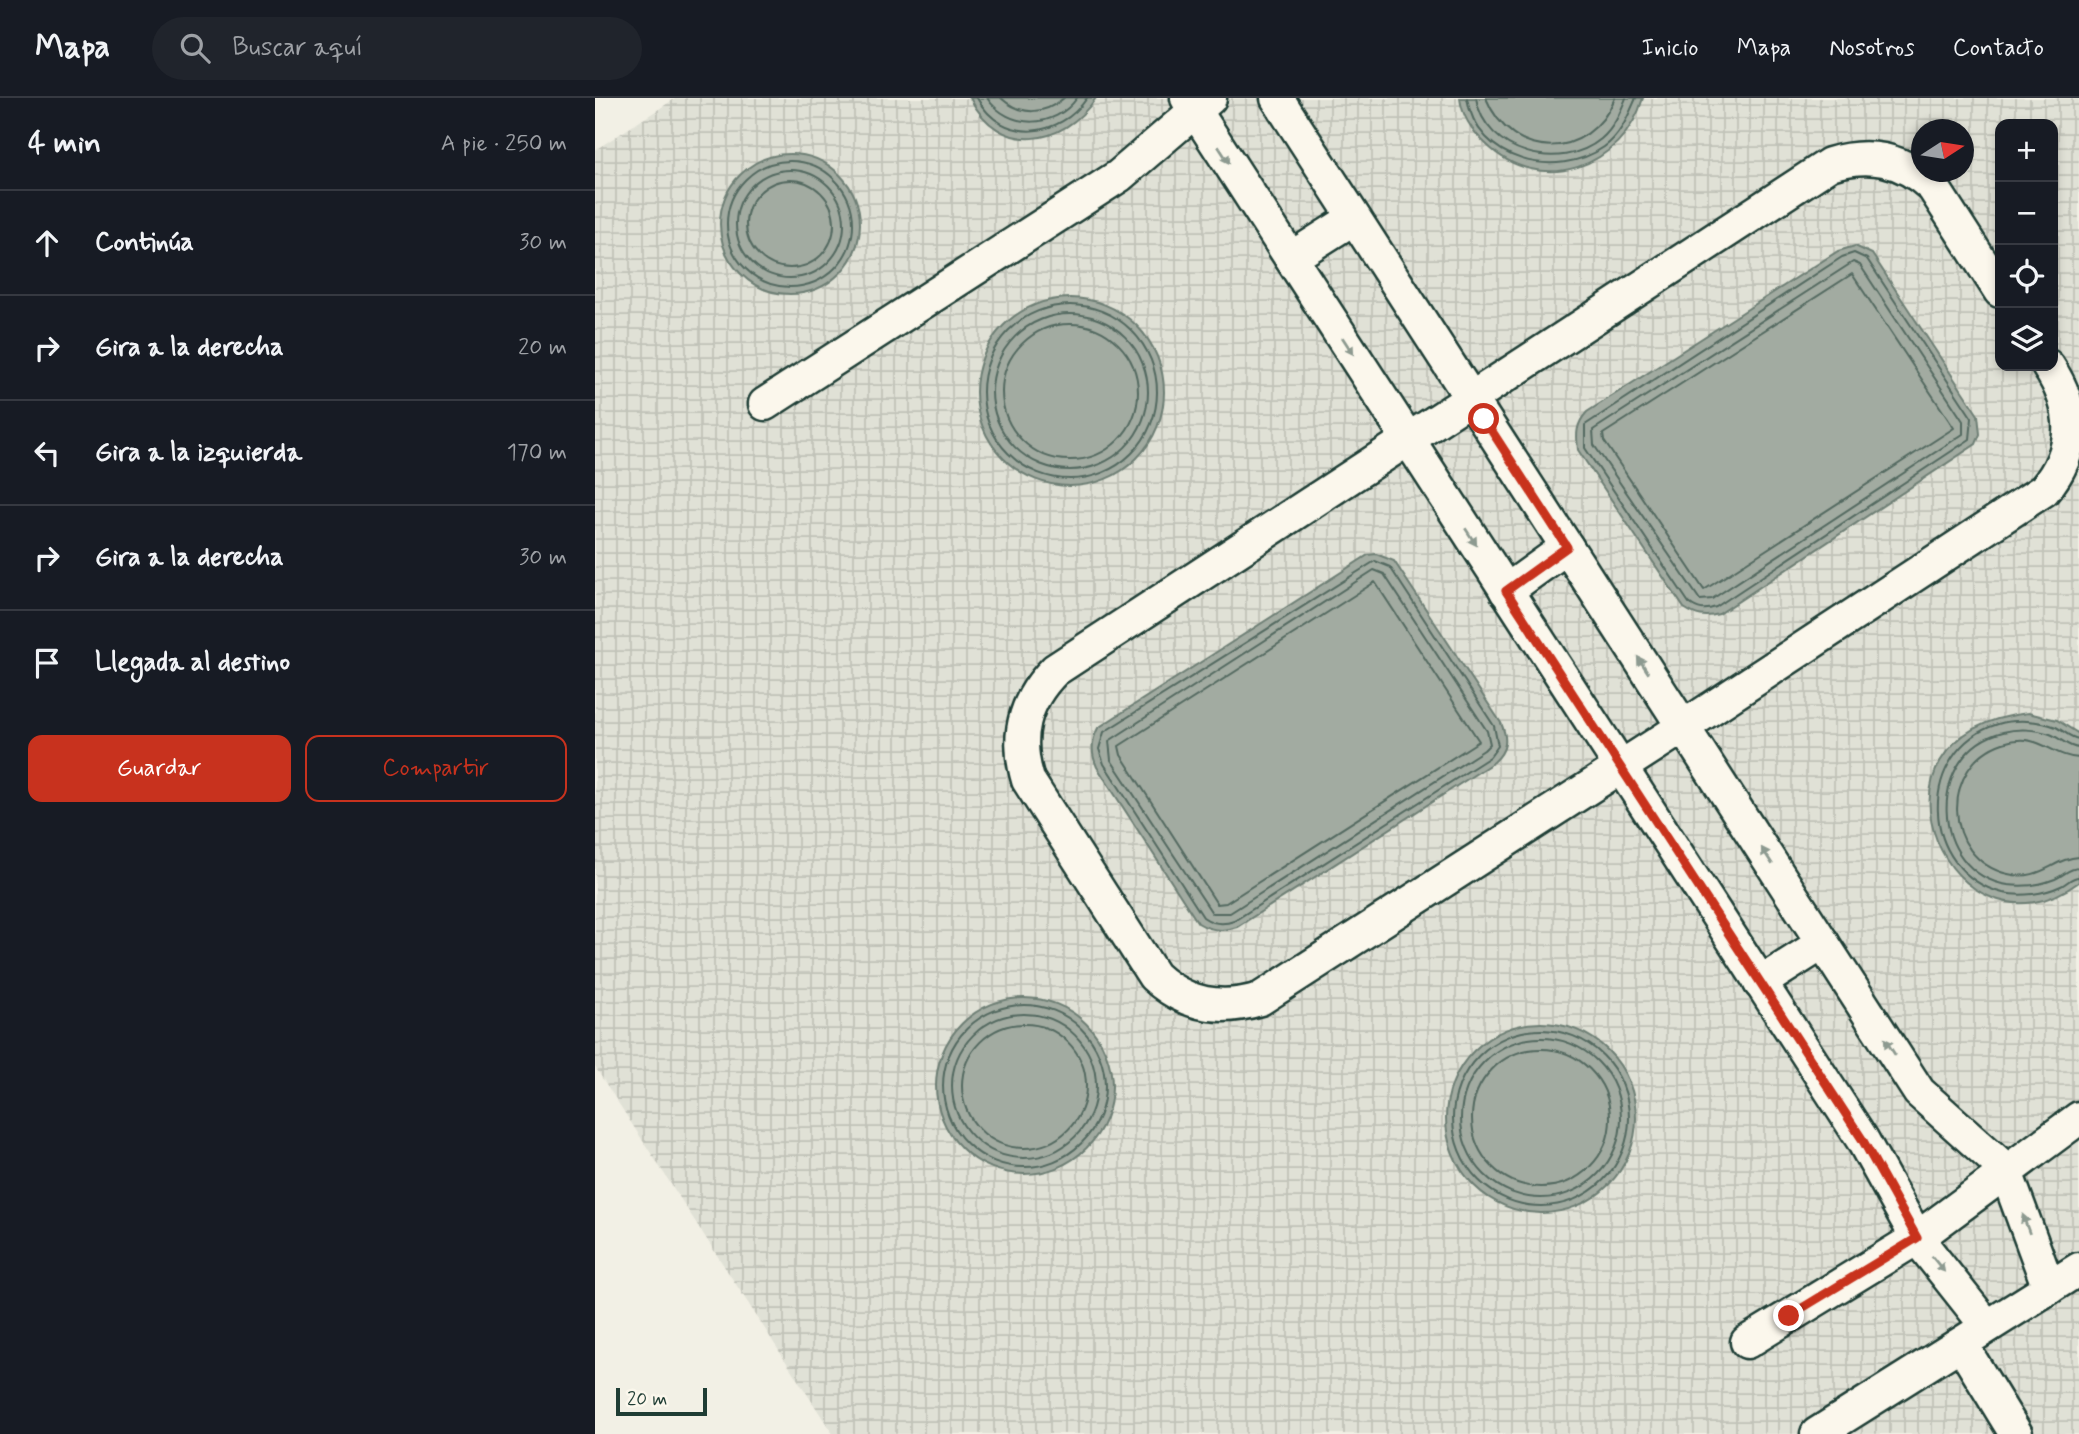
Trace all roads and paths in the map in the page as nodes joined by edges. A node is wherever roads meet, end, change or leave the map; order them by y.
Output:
1 (1277, 98) edge
2 (1197, 102) edge
3 (1354, 218) junction
4 (1291, 258) junction
5 (1995, 283) edge
6 (2051, 371) edge
7 (1471, 398) junction
8 (765, 404) dead end
9 (1408, 440) junction
10 (1567, 547) junction
11 (1506, 591) junction
12 (1683, 727) junction
13 (1620, 767) junction
14 (1823, 943) junction
15 (1760, 984) junction
16 (2079, 1118) edge
17 (2005, 1169) junction
18 (1917, 1238) junction
19 (2079, 1269) edge
20 (2049, 1288) junction
21 (1986, 1325) junction
22 (1747, 1342) dead end
23 (1961, 1344) junction
24 (1817, 1434) edge
25 (2016, 1434) edge

1 - 3 lane
2 -> 4 lane
2 - 8 lane
3 - 4 lane
3 - 7 lane
4 -> 9 lane
5 - 7 lane
6 - 12 lane
7 - 9 lane
7 - 10 lane
9 -> 11 lane
9 - 13 lane
10 - 11 lane
12 -> 10 lane
11 - 13 lane
12 - 13 lane
14 -> 12 lane
13 - 15 lane
14 - 15 lane
17 -> 14 lane
15 - 18 lane
16 - 17 lane
17 - 18 lane
20 -> 17 lane
18 -> 21 lane
18 - 22 lane
19 - 20 lane
20 - 21 lane
21 - 23 lane
23 - 24 lane
23 - 25 lane

